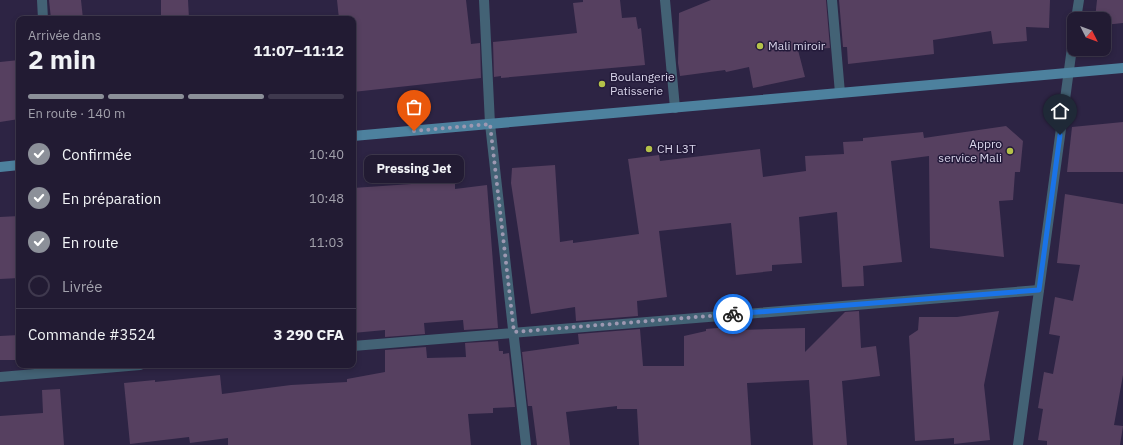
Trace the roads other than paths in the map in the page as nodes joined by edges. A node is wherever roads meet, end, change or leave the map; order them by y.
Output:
1 (42, 0) edge
2 (484, 0) edge
3 (665, 0) edge
4 (832, 0) edge
5 (1079, 0) edge
6 (1077, 12) edge
7 (43, 16) edge
8 (1071, 56) edge
9 (1123, 68) edge
10 (1068, 73) junction
11 (840, 93) junction
12 (675, 108) junction
13 (490, 124) junction
14 (356, 136) edge
15 (16, 165) edge
16 (0, 167) edge
17 (1039, 290) junction
18 (514, 332) junction
19 (356, 346) edge
20 (76, 368) edge
21 (0, 377) edge
22 (526, 445) edge
23 (1018, 445) edge

1 - 7 street
2 - 13 street
3 - 12 street
4 - 11 street
5 - 6 street
8 - 10 street
9 - 10 main road
10 - 11 main road
10 - 17 street
11 - 12 main road
12 - 13 main road
13 - 14 main road
13 - 18 street
15 - 16 main road
17 - 18 street
17 - 23 street
18 - 19 street
18 - 22 street
20 - 21 street

